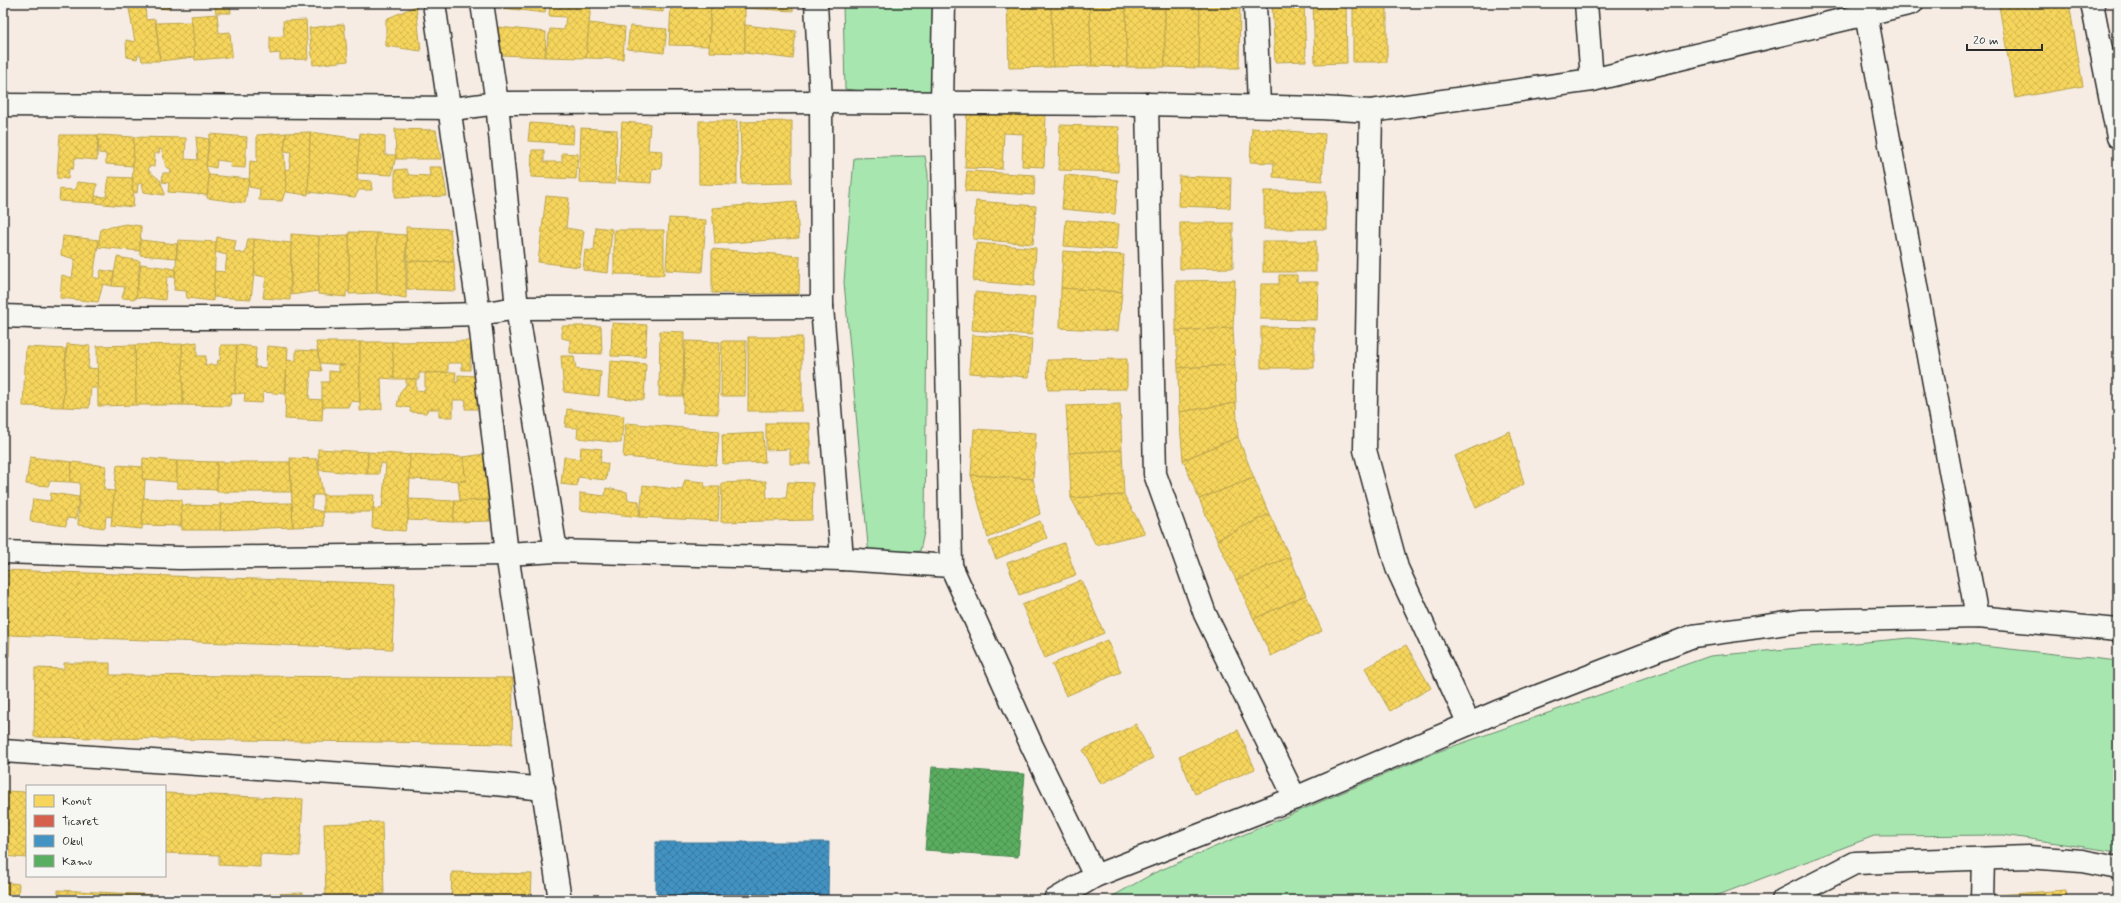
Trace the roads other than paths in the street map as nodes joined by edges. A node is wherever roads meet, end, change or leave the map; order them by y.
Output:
1 (434, 3) edge
2 (482, 3) edge
3 (816, 3) edge
4 (944, 3) edge
5 (1255, 3) edge
6 (1586, 3) edge
7 (1912, 3) edge
8 (2092, 3) edge
9 (1866, 14) junction
10 (1592, 80) junction
11 (821, 102) junction
12 (942, 103) junction
13 (497, 104) junction
14 (1147, 104) junction
15 (3, 105) edge
16 (1259, 106) junction
17 (448, 107) junction
18 (1371, 111) junction
19 (2118, 137) edge
20 (822, 307) junction
21 (517, 308) junction
22 (479, 314) junction
23 (3, 316) edge
24 (556, 551) junction
25 (3, 552) edge
26 (507, 554) junction
27 (842, 559) junction
28 (951, 566) junction
29 (1977, 617) junction
30 (2118, 630) edge
31 (1470, 724) junction
32 (3, 751) edge
33 (544, 789) junction
34 (1295, 798) junction
35 (1983, 859) junction
36 (2118, 868) edge
37 (1095, 876) junction
38 (560, 900) edge
39 (1055, 900) edge
40 (1783, 900) edge
41 (1982, 900) edge

1 - 17 street
2 - 13 street
3 - 11 street
4 - 12 street
5 - 16 street
6 - 10 street
7 - 9 street
8 - 19 street
9 - 10 street
9 - 29 street
10 - 18 street
11 - 12 street
11 - 13 street
11 - 20 street
12 - 14 street
12 - 28 street
13 - 17 street
13 - 21 street
14 - 16 street
14 - 34 street
15 - 17 street
16 - 18 street
17 - 22 street
18 - 31 street
20 - 21 street
20 - 27 street
21 - 22 street
21 - 24 street
22 - 23 street
22 - 26 street
24 - 26 street
24 - 27 street
25 - 26 street
26 - 33 street
27 - 28 street
28 - 37 street
29 - 30 street
29 - 31 street
31 - 34 street
32 - 33 street
33 - 38 street
34 - 37 street
35 - 36 street
35 - 40 street
35 - 41 street
37 - 39 street

